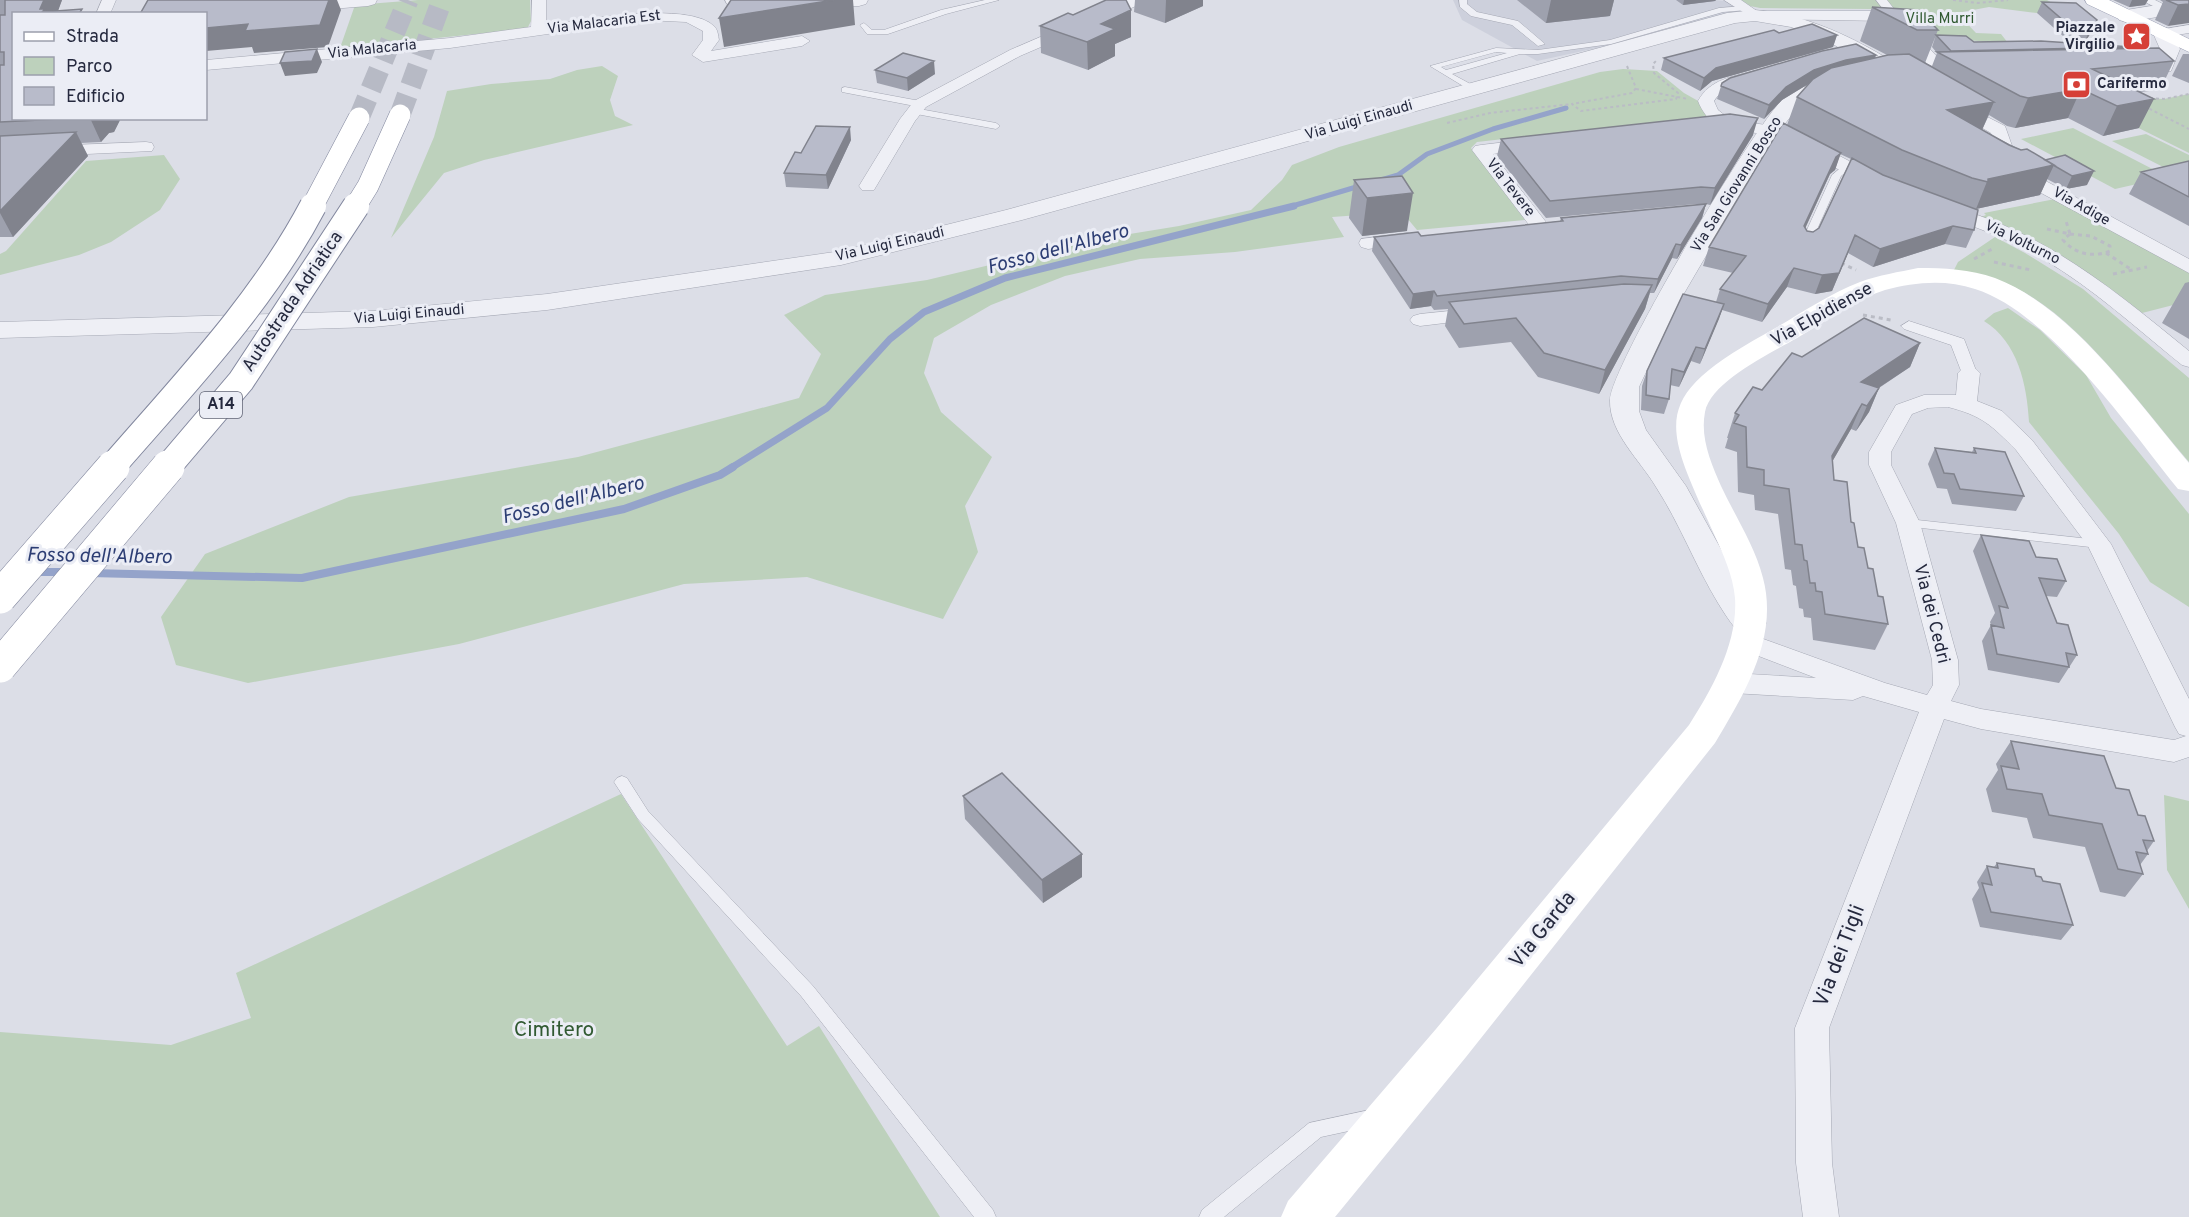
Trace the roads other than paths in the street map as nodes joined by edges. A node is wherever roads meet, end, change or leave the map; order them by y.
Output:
1 (368, 0) edge
2 (539, 0) edge
3 (734, 0) edge
4 (859, 0) edge
5 (995, 0) edge
6 (1138, 0) edge
7 (1463, 0) edge
8 (1731, 0) edge
9 (1881, 0) edge
10 (2094, 0) edge
11 (2146, 0) edge
12 (2188, 6) edge
13 (278, 7) edge
14 (2167, 9) junction
15 (1749, 12) junction
16 (2126, 16) junction
17 (1897, 20) junction
18 (864, 25) dead end
19 (2189, 29) edge
20 (538, 31) junction
21 (2163, 33) junction
22 (802, 41) dead end
23 (1541, 44) junction
24 (2189, 46) edge
25 (1577, 47) junction
26 (1858, 48) junction
27 (1496, 50) junction
28 (1516, 52) junction
29 (1836, 52) edge
30 (207, 65) edge
31 (2141, 68) edge
32 (1772, 70) edge
33 (1953, 71) joint
34 (1445, 73) junction
35 (1908, 74) junction
36 (1473, 89) junction
37 (845, 90) dead end
38 (1936, 94) edge
39 (917, 107) junction
40 (400, 115) tunnel mouth
41 (359, 118) tunnel mouth
42 (1725, 123) junction
43 (1701, 125) edge
44 (996, 126) dead end
45 (1770, 129) junction
46 (1550, 142) edge
47 (146, 147) dead end
48 (0, 153) edge
49 (1846, 168) junction
50 (868, 186) dead end
51 (1892, 190) edge
52 (1925, 203) edge
53 (1562, 224) edge
54 (1540, 226) junction
55 (1517, 229) edge
56 (1425, 238) edge
57 (1368, 243) dead end
58 (1805, 245) edge
59 (2183, 263) edge
60 (1501, 311) edge
61 (1420, 320) dead end
62 (1909, 326) dead end
63 (0, 330) edge
64 (2189, 361) edge
65 (1969, 373) joint
66 (1966, 403) junction
67 (2189, 482) edge
68 (1908, 523) junction
69 (2099, 544) junction
70 (0, 597) edge
71 (1747, 632) junction
72 (0, 666) edge
73 (1732, 683) junction
74 (1878, 691) junction
75 (1935, 706) junction
76 (2189, 727) edge
77 (2189, 746) edge
78 (622, 782) dead end
79 (1390, 1115) junction
80 (986, 1217) edge
81 (1209, 1217) edge
82 (1305, 1217) edge
83 (1821, 1217) edge

1 - 13 street
2 - 20 street
3 - 4 street
5 - 18 lane
6 - 39 street
7 - 23 lane
8 - 15 street
9 - 17 street
10 - 16 main road
11 - 14 street
12 - 14 street
14 - 16 street
15 - 17 street
15 - 25 lane
15 - 26 street
15 - 36 street, Via Luigi Einaudi
16 - 21 main road
17 - 33 street
19 - 21 street
20 - 22 street, Via Malacaria Est
20 - 30 street, Via Malacaria
21 - 24 main road
21 - 31 street
23 - 25 lane
23 - 27 lane
25 - 28 lane
26 - 29 street
26 - 35 street
27 - 28 lane
27 - 34 lane
28 - 34 lane
32 - 42 street
33 - 35 street, Via San Giovanni Bosco
34 - 36 lane
35 - 45 street, Via San Giovanni Bosco
36 - 63 street, Via Luigi Einaudi
37 - 39 lane
38 - 59 street, Via Adige
39 - 44 lane
39 - 50 street
40 - 72 main road, Autostrada Adriatica / A14, bridge
41 - 70 main road, Autostrada Adriatica / A14, bridge
42 - 43 street
42 - 45 street
45 - 49 street
45 - 71 street, Via San Giovanni Bosco
46 - 54 street, Via Tevere
47 - 48 street
49 - 51 street
49 - 58 lane
52 - 64 street, Via Volturno
53 - 54 street
54 - 55 street
56 - 57 street
60 - 61 street
62 - 65 street
65 - 66 street
66 - 68 street, Via dei Cedri
66 - 69 street, Via dei Cedri
67 - 71 main road, Via Elpidiense
68 - 69 lane
68 - 75 street, Via dei Cedri
69 - 76 street, Via dei Cedri
71 - 73 main road, Via Garda
71 - 74 street
73 - 74 street
73 - 79 main road, Via Garda
74 - 75 street
75 - 77 street
75 - 83 street, Via dei Tigli
78 - 80 lane
79 - 81 lane
79 - 82 main road, Via Garda

